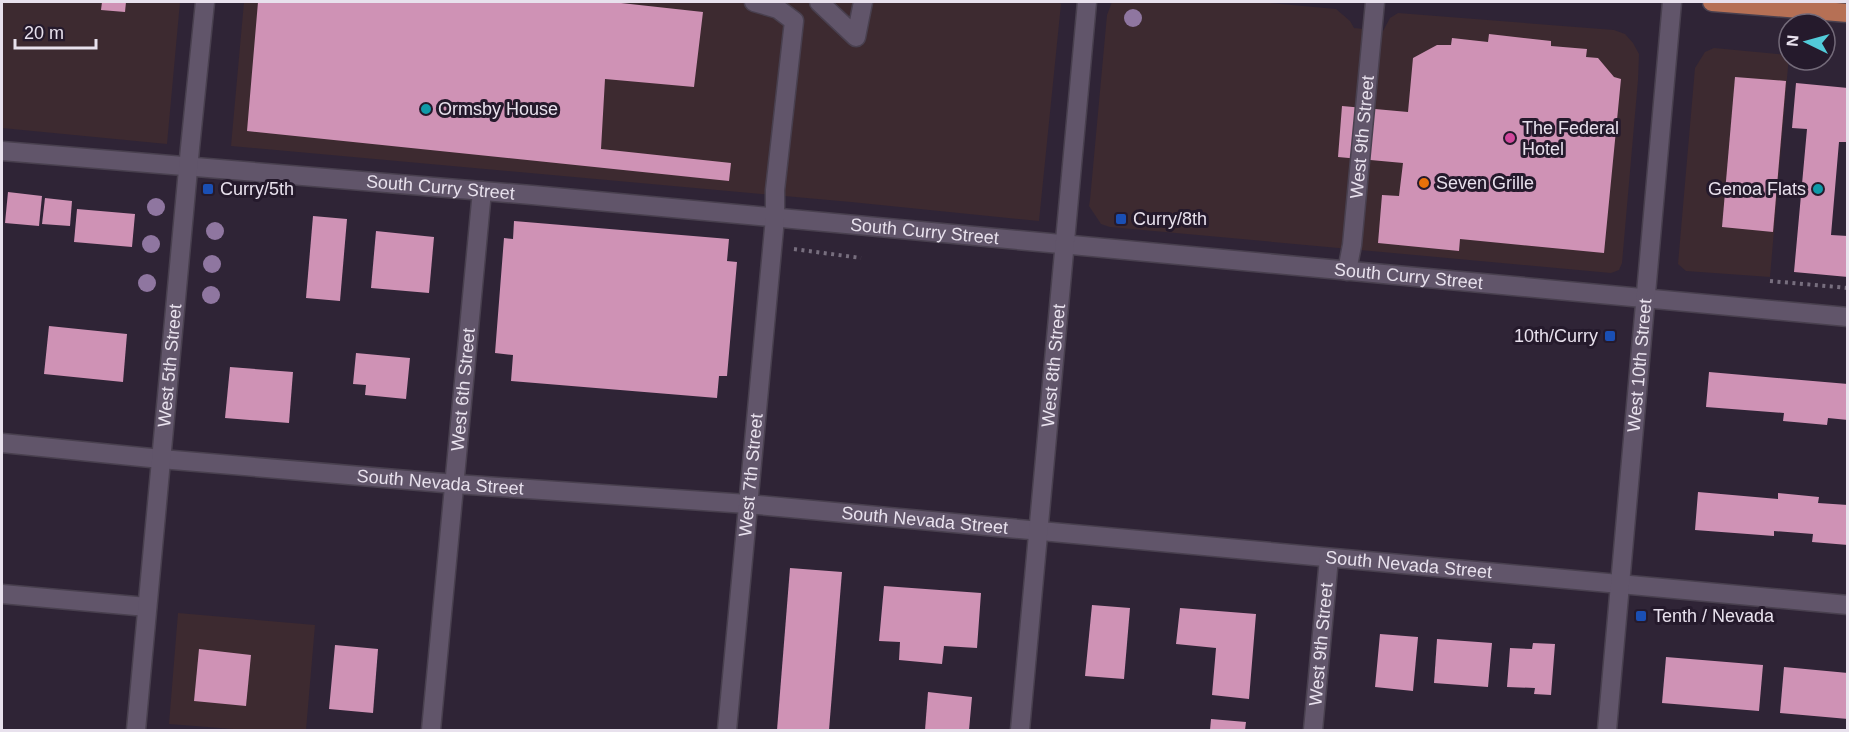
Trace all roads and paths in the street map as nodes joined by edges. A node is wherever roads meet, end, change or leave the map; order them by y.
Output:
1 (206, 2) edge
2 (754, 2) edge
3 (819, 2) edge
4 (863, 2) edge
5 (1087, 2) edge
6 (1375, 2) edge
7 (1672, 2) edge
8 (1712, 2) edge
9 (1848, 13) edge
10 (2, 151) edge
11 (188, 166) junction
12 (482, 191) junction
13 (775, 218) junction
14 (1064, 245) junction
15 (794, 249) dead end
16 (861, 258) dead end
17 (1347, 271) junction
18 (1770, 281) dead end
19 (1848, 288) edge
20 (1645, 298) junction
21 (1848, 317) edge
22 (2, 443) edge
23 (161, 459) junction
24 (455, 484) junction
25 (747, 504) junction
26 (1038, 531) junction
27 (1329, 558) junction
28 (1620, 584) junction
29 (2, 594) edge
30 (1848, 605) edge
31 (147, 607) junction
32 (136, 730) edge
33 (431, 730) edge
34 (727, 730) edge
35 (1020, 730) edge
36 (1313, 730) edge
37 (1607, 730) edge

1 - 11 street, West 5th Street
2 - 13 street, West 7th Street
3 - 4 street
5 - 14 street, West 8th Street
6 - 17 street, West 9th Street
7 - 20 street, West 10th Street
8 - 9 main road
10 - 11 street, South Curry Street
11 - 12 street, South Curry Street
11 - 23 street, West 5th Street
12 - 13 street, South Curry Street
12 - 24 street, West 6th Street
13 - 14 street, South Curry Street
13 - 25 street, West 7th Street
14 - 17 street, South Curry Street
14 - 26 street, West 8th Street
15 - 16 path
17 - 20 street, South Curry Street
18 - 19 path
20 - 21 street, South Curry Street
20 - 28 street, West 10th Street
22 - 23 street, South Nevada Street
23 - 24 street, South Nevada Street
23 - 31 street, West 5th Street
24 - 25 street, South Nevada Street
24 - 33 street, West 6th Street
25 - 26 street, South Nevada Street
25 - 34 street, West 7th Street
26 - 27 street, South Nevada Street
26 - 35 street, West 8th Street
27 - 28 street, South Nevada Street
27 - 36 street, West 9th Street
28 - 30 street, South Nevada Street
28 - 37 street, West 10th Street
29 - 31 street
31 - 32 street, West 5th Street

